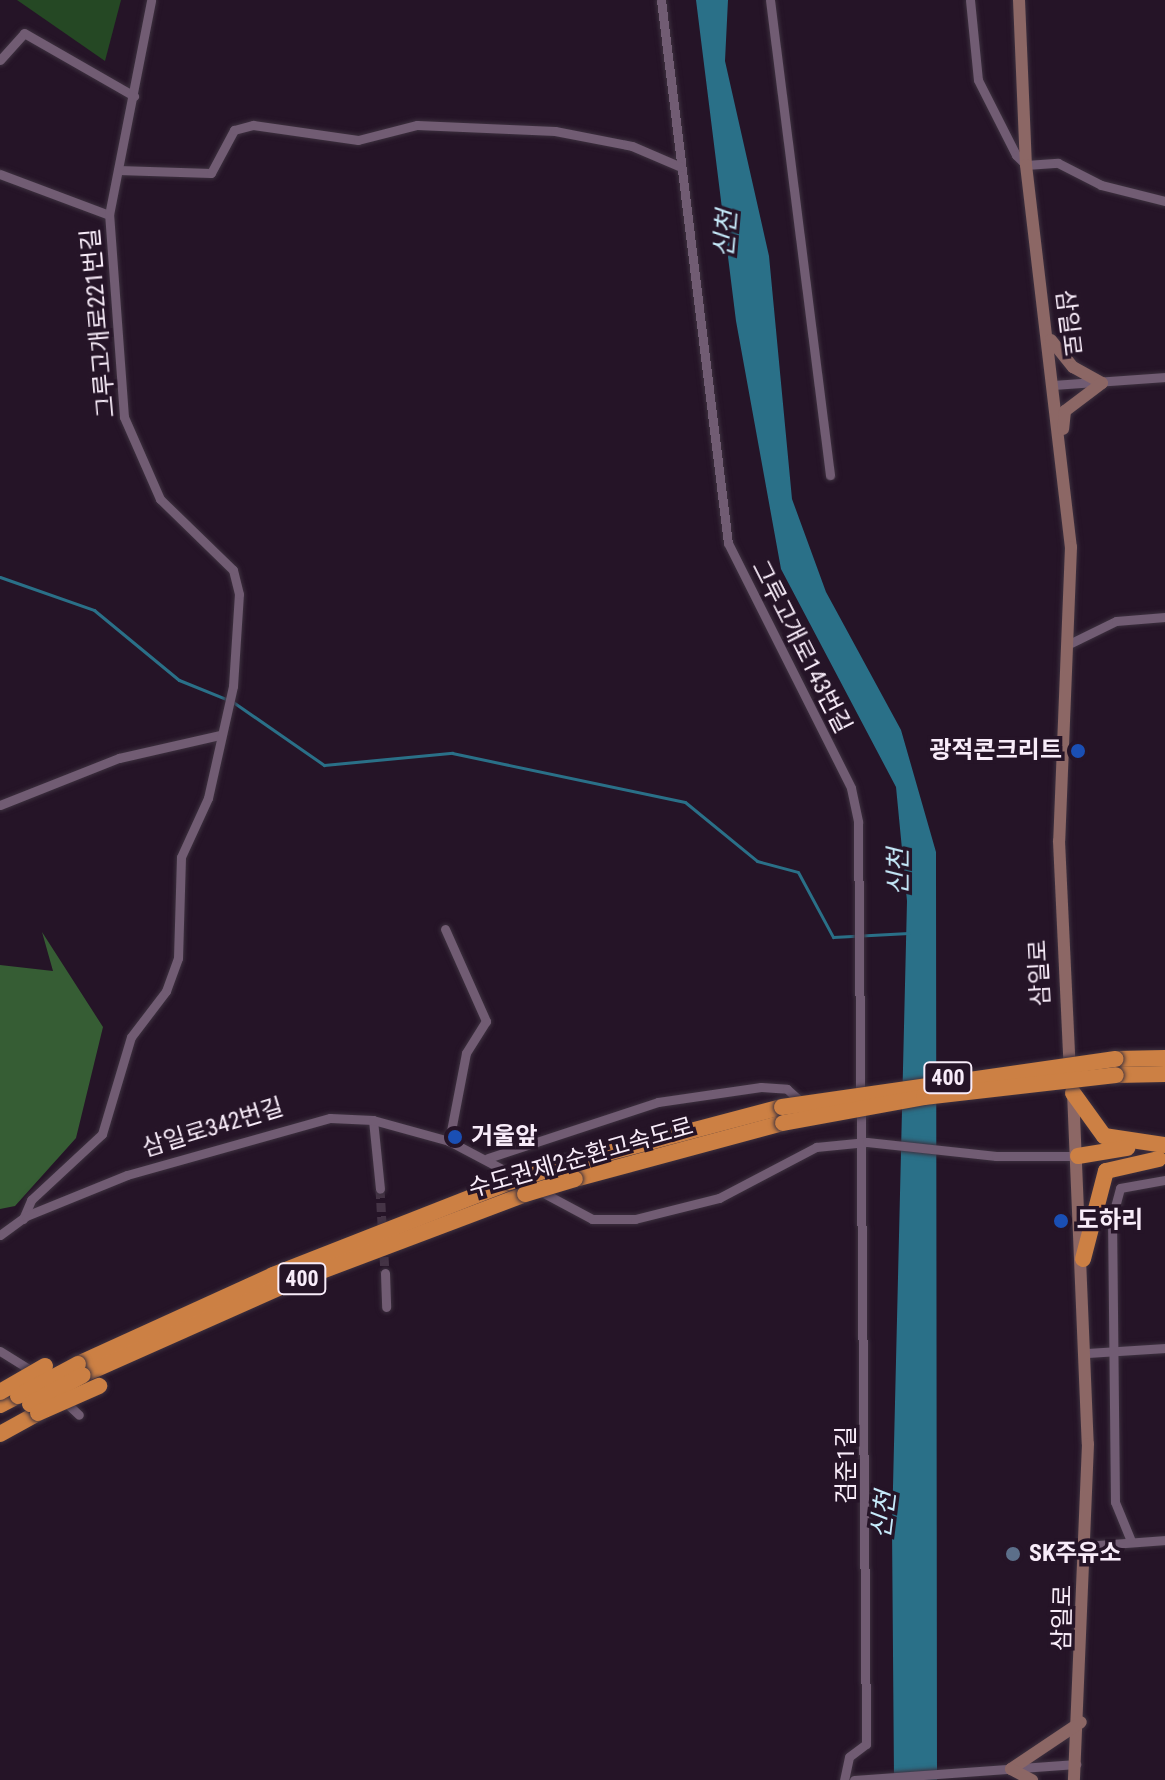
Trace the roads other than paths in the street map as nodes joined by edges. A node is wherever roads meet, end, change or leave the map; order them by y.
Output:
1 (151, 0) edge
2 (661, 0) edge
3 (770, 0) edge
4 (970, 0) edge
5 (1019, 0) edge
6 (0, 60) edge
7 (134, 96) junction
8 (1026, 165) junction
9 (681, 167) junction
10 (118, 170) junction
11 (0, 174) edge
12 (1165, 201) edge
13 (109, 215) junction
14 (1047, 331) junction
15 (1165, 377) edge
16 (1102, 383) junction
17 (1054, 385) junction
18 (1060, 448) junction
19 (830, 475) dead end
20 (1165, 617) edge
21 (1071, 643) junction
22 (220, 735) junction
23 (0, 805) edge
24 (445, 929) dead end
25 (1165, 1058) edge
26 (1116, 1067) junction
27 (1165, 1074) edge
28 (1073, 1093) junction
29 (798, 1099) dead end
30 (782, 1115) junction
31 (373, 1120) junction
32 (449, 1141) junction
33 (863, 1142) junction
34 (1164, 1153) edge
35 (1078, 1156) junction
36 (488, 1158) junction
37 (1165, 1180) edge
38 (380, 1189) tunnel mouth
39 (444, 1206) junction
40 (23, 1219) junction
41 (0, 1235) edge
42 (389, 1244) junction
43 (287, 1257) dead end
44 (1083, 1259) junction
45 (385, 1273) tunnel mouth
46 (258, 1304) dead end
47 (386, 1307) dead end
48 (1165, 1348) edge
49 (0, 1351) edge
50 (1119, 1352) junction
51 (1088, 1353) junction
52 (45, 1366) dead end
53 (80, 1370) junction
54 (99, 1386) dead end
55 (0, 1392) edge
56 (29, 1404) junction
57 (0, 1405) edge
58 (79, 1415) dead end
59 (0, 1422) edge
60 (0, 1434) edge
61 (1165, 1540) edge
62 (1131, 1541) junction
63 (1086, 1546) junction
64 (1081, 1720) junction
65 (1076, 1764) junction
66 (1011, 1769) junction
67 (844, 1780) edge
68 (856, 1780) edge
69 (1032, 1780) edge
70 (1074, 1780) edge

1 - 7 street, 그루고개로221번길
2 - 9 street, 그루고개로143번길
3 - 19 street
4 - 8 street, 삼일로
5 - 8 main road, 삼일로
6 - 7 street
7 - 10 street, 그루고개로221번길
8 - 12 street
8 - 14 main road, 삼일로
9 - 10 street
9 - 33 street, 그루고개로143번길
10 - 13 street, 그루고개로221번길
11 - 13 street
13 - 22 street, 그루고개로221번길
14 - 16 main road
14 - 17 main road, 삼일로
15 - 16 street
16 - 17 street
16 - 18 main road
17 - 18 main road, 삼일로
18 - 21 main road, 삼일로
20 - 21 street
21 - 28 main road, 삼일로
22 - 23 street
22 - 40 street, 그루고개로221번길
24 - 32 street
25 - 26 highway, 수도권제2순환고속도로 / 400
26 - 27 highway, 수도권제2순환고속도로 / 400
26 - 30 highway, 수도권제2순환고속도로 / 400, bridge
28 - 34 highway
28 - 35 main road, 삼일로
29 - 36 street
30 - 39 highway, 수도권제2순환고속도로 / 400, bridge
30 - 42 highway, 수도권제2순환고속도로 / 400, bridge
31 - 32 street, 삼일로342번길
31 - 38 street
31 - 40 street, 삼일로342번길
32 - 36 street, 삼일로342번길
33 - 35 street, 삼일로342번길
33 - 36 street, 삼일로342번길
33 - 67 street, 검준1길
34 - 35 highway
34 - 44 highway
35 - 44 main road, 삼일로
37 - 50 street
39 - 43 highway
39 - 53 highway, 수도권제2순환고속도로 / 400
40 - 41 street, 삼일로342번길
42 - 46 highway
42 - 53 highway, 수도권제2순환고속도로 / 400
44 - 51 main road, 삼일로
45 - 47 street
48 - 50 street
49 - 58 street
50 - 51 street
50 - 62 street
51 - 63 main road, 삼일로
52 - 55 highway, bridge
53 - 56 highway, 수도권제2순환고속도로 / 400, bridge
54 - 56 highway, bridge
56 - 57 highway, 수도권제2순환고속도로 / 400
56 - 59 highway, 수도권제2순환고속도로 / 400
56 - 60 highway
61 - 62 street
62 - 63 street
63 - 64 main road, 삼일로
64 - 65 main road, 삼일로
64 - 66 main road
65 - 66 street
65 - 70 main road, 삼일로
66 - 68 street
66 - 69 main road

